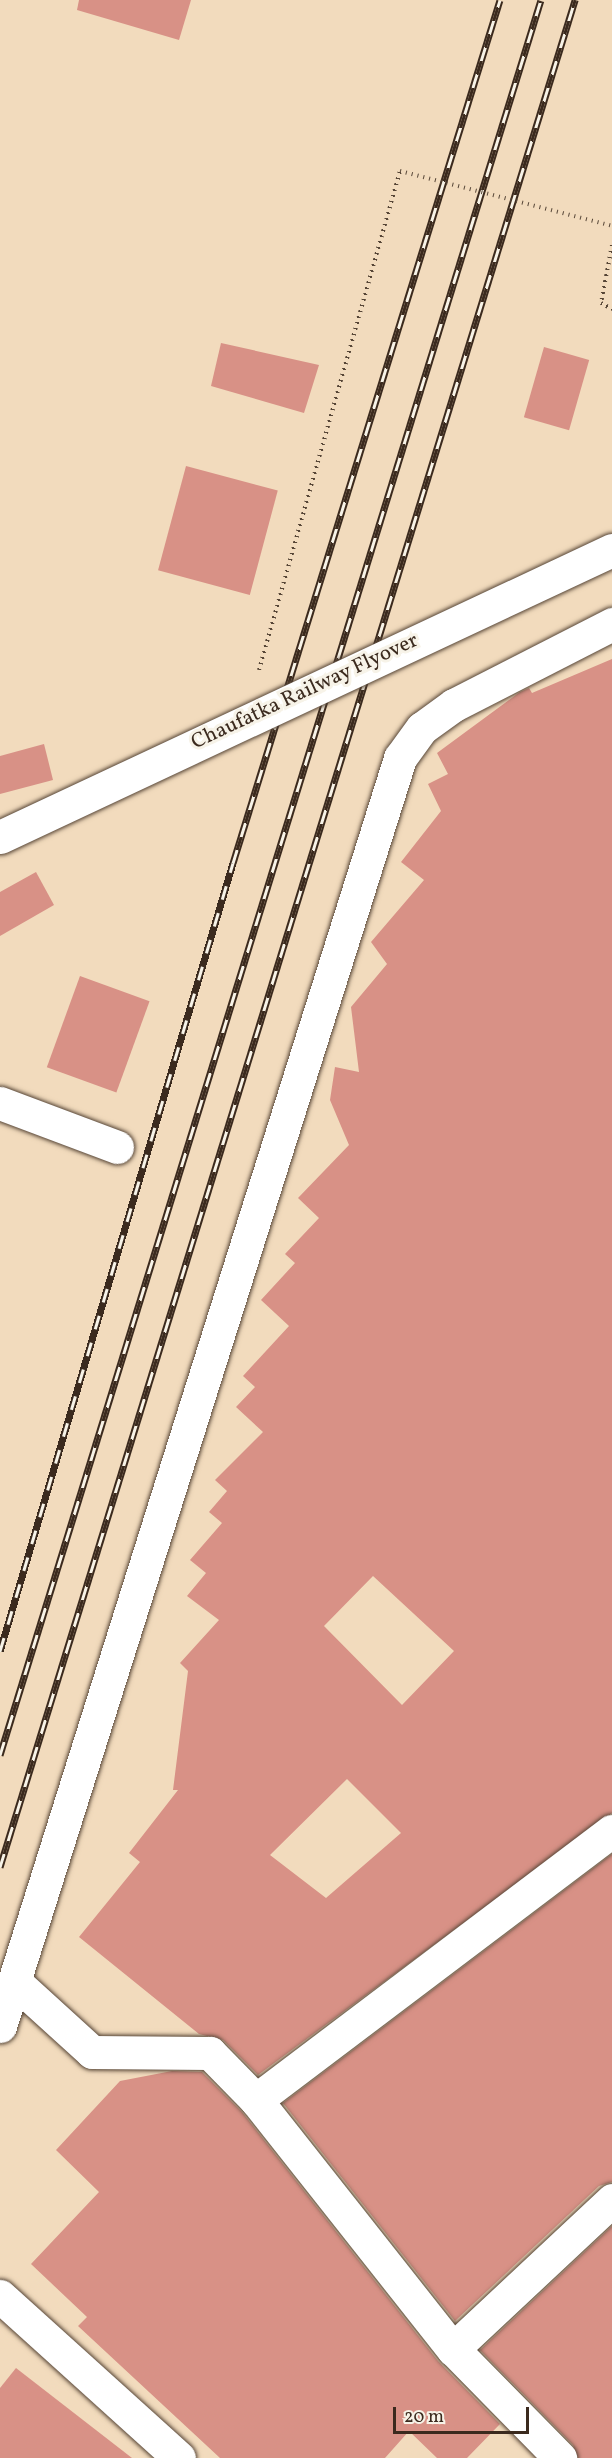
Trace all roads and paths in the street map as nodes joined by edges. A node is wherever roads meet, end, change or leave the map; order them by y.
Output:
1 (612, 226) edge
2 (612, 245) edge
3 (612, 309) edge
4 (612, 550) edge
5 (612, 624) edge
6 (256, 680) dead end
7 (0, 837) edge
8 (0, 1103) edge
9 (117, 1147) dead end
10 (612, 1831) edge
11 (14, 1981) junction
12 (0, 2026) edge
13 (256, 2100) junction
14 (612, 2200) edge
15 (0, 2296) edge
16 (453, 2349) junction
17 (179, 2458) edge
18 (560, 2458) edge

1 - 6 path, bridge
2 - 3 path
4 - 7 street, Chaufatka Railway Flyover, bridge
5 - 11 street
8 - 9 street
10 - 13 street
11 - 12 street
11 - 13 street
13 - 16 street
14 - 16 street
15 - 17 street
16 - 18 street

